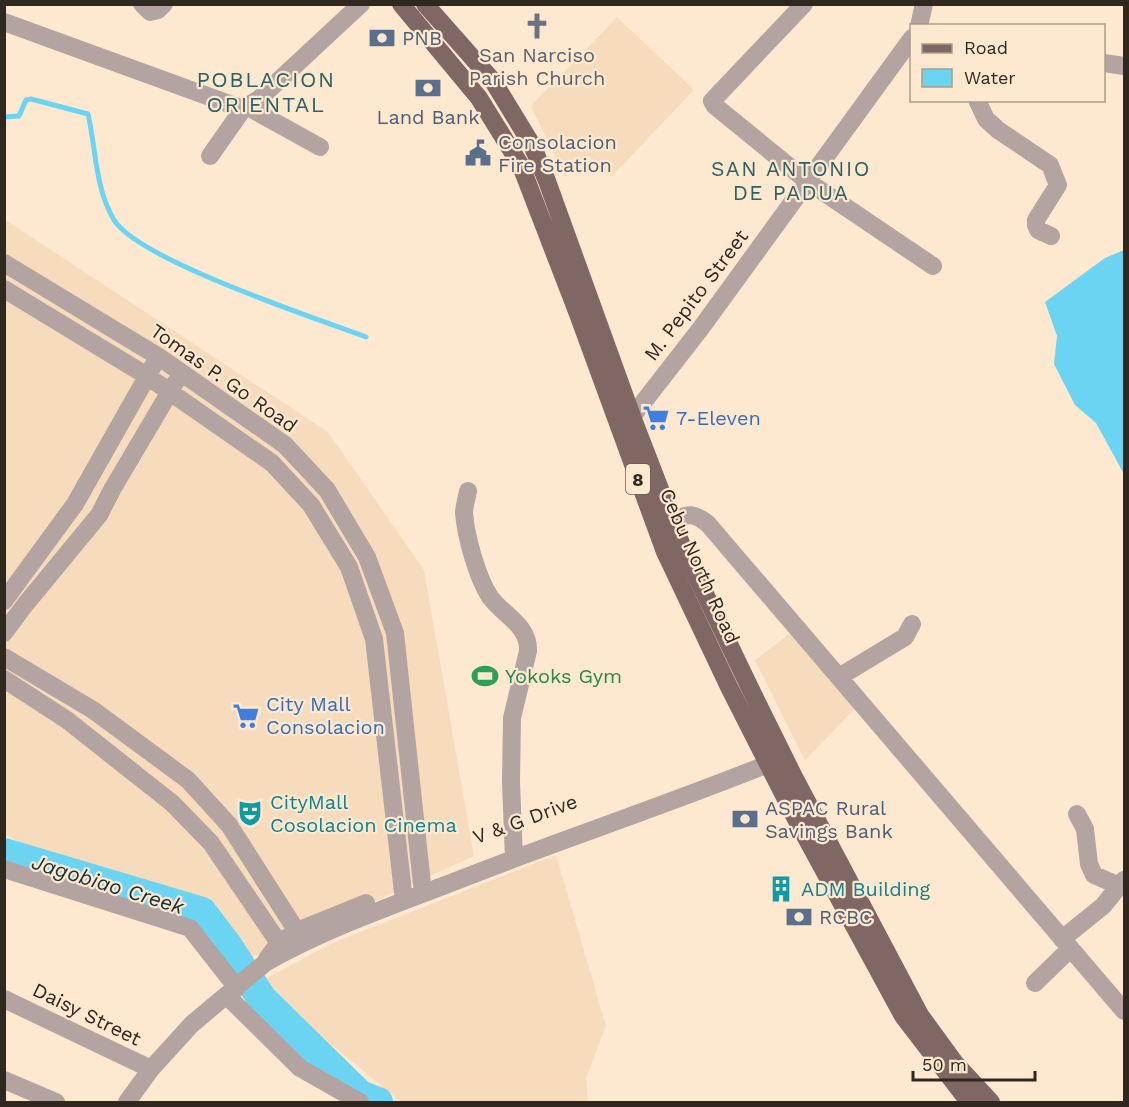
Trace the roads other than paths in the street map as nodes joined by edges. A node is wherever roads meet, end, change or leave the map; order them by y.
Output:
1 (141, 4) edge
2 (164, 4) edge
3 (361, 4) edge
4 (401, 4) edge
5 (425, 4) edge
6 (804, 4) edge
7 (924, 4) edge
8 (4, 22) edge
9 (919, 24) edge
10 (910, 41) edge
11 (1105, 63) edge
12 (1125, 66) edge
13 (978, 102) edge
14 (246, 107) junction
15 (320, 147) dead end
16 (210, 156) dead end
17 (807, 181) junction
18 (1051, 236) dead end
19 (4, 263) edge
20 (933, 266) dead end
21 (4, 289) edge
22 (159, 357) junction
23 (181, 372) junction
24 (147, 376) junction
25 (170, 392) junction
26 (632, 417) junction
27 (620, 431) junction
28 (468, 490) dead end
29 (672, 520) junction
30 (4, 602) edge
31 (912, 624) dead end
32 (4, 633) edge
33 (4, 657) edge
34 (839, 677) junction
35 (4, 679) edge
36 (774, 757) junction
37 (1077, 814) dead end
38 (514, 853) junction
39 (4, 869) edge
40 (1122, 883) edge
41 (423, 887) junction
42 (403, 895) junction
43 (301, 937) junction
44 (1066, 944) junction
45 (282, 948) junction
46 (1035, 983) dead end
47 (236, 989) junction
48 (4, 999) edge
49 (1125, 1011) edge
50 (151, 1069) junction
51 (4, 1080) edge
52 (52, 1102) edge
53 (127, 1102) edge
54 (360, 1102) edge
55 (969, 1102) edge
56 (991, 1102) edge

1 - 2 street
3 - 14 street
4 - 27 main road, Cebu North Road / 8
5 - 26 main road, Cebu North Road / 8
6 - 17 street
7 - 9 street
8 - 14 street
10 - 17 street, M. Pepito Street
11 - 12 street
13 - 18 street
14 - 15 street
14 - 16 street
17 - 20 street
17 - 26 street, M. Pepito Street
19 - 22 street, Tomas P. Go Road
21 - 24 street
22 - 23 street, Tomas P. Go Road
22 - 24 street
23 - 25 street
23 - 41 street, Tomas P. Go Road
24 - 25 street
24 - 30 street
25 - 32 street
25 - 42 street
26 - 27 street, M. Pepito Street
26 - 29 main road, Cebu North Road / 8
27 - 36 main road, Cebu North Road / 8
28 - 38 street
29 - 34 street
29 - 36 main road, Cebu North Road / 8
31 - 34 street
33 - 43 street
34 - 44 street
35 - 45 street
36 - 38 street, V & G Drive
36 - 55 main road, Cebu North Road / 8
36 - 56 main road, Cebu North Road / 8
37 - 40 street
38 - 41 street, V & G Drive
39 - 47 street
40 - 44 street
41 - 42 street, V & G Drive
42 - 43 street, V & G Drive
43 - 45 street, V & G Drive
44 - 46 street
44 - 49 street
45 - 47 street, V & G Drive
47 - 50 street, V & G Drive
47 - 54 street
48 - 50 street, Daisy Street
50 - 53 street, V & G Drive
51 - 52 street

